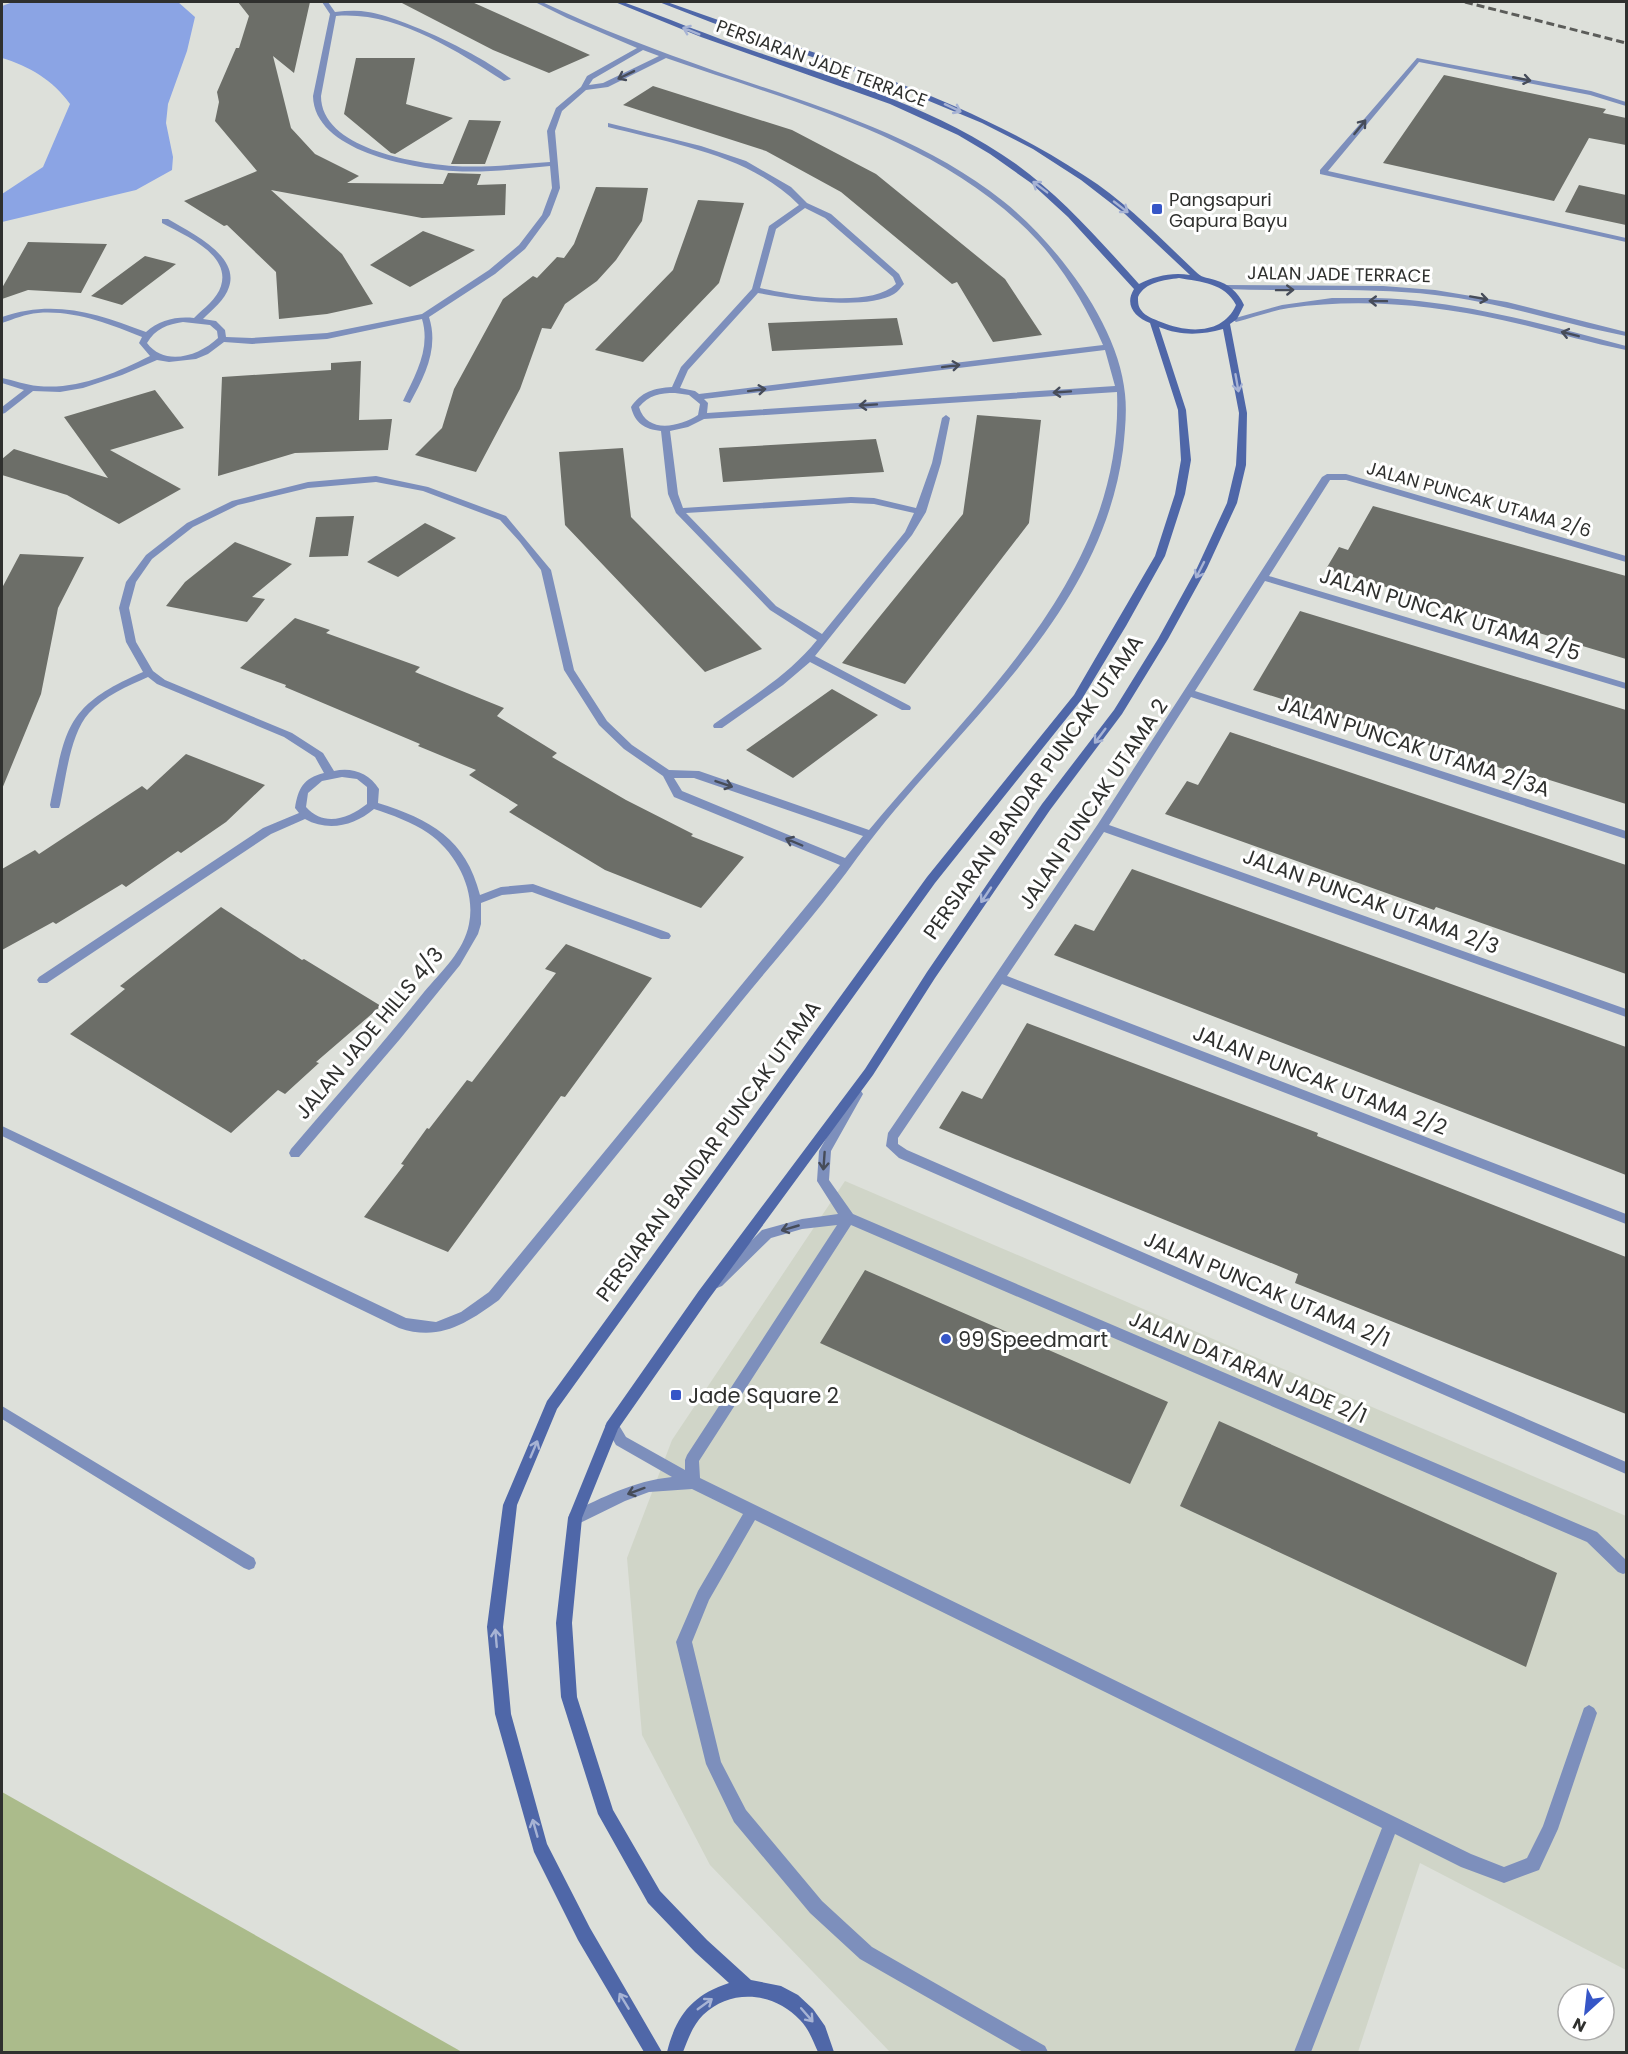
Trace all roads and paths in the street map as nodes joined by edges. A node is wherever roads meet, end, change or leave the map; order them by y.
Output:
1 (325, 2) edge
2 (538, 2) edge
3 (618, 2) edge
4 (662, 2) edge
5 (333, 14) junction
6 (643, 47) junction
7 (665, 56) junction
8 (507, 79) dead end
9 (584, 88) junction
10 (1626, 104) edge
11 (611, 125) dead end
12 (553, 165) junction
13 (804, 205) junction
14 (165, 221) dead end
15 (1626, 240) edge
16 (1196, 278) junction
17 (1226, 288) junction
18 (1139, 289) junction
19 (756, 290) junction
20 (425, 316) junction
21 (198, 319) junction
22 (2, 320) edge
23 (1231, 323) junction
24 (1154, 324) junction
25 (1626, 334) edge
26 (146, 335) junction
27 (222, 339) junction
28 (1107, 347) junction
29 (1626, 348) edge
30 (155, 357) junction
31 (2, 380) edge
32 (1121, 388) junction
33 (30, 389) junction
34 (675, 390) junction
35 (699, 397) junction
36 (407, 401) dead end
37 (2, 411) edge
38 (702, 416) junction
39 (946, 418) dead end
40 (665, 428) junction
41 (1324, 481) joint
42 (679, 511) junction
43 (921, 512) junction
44 (1626, 559) edge
45 (1263, 577) junction
46 (824, 640) junction
47 (809, 657) junction
48 (148, 673) junction
49 (1626, 686) edge
50 (1190, 693) junction
51 (906, 708) dead end
52 (718, 726) dead end
53 (330, 774) junction
54 (667, 774) junction
55 (55, 805) dead end
56 (372, 805) junction
57 (305, 815) junction
58 (1102, 827) junction
59 (870, 834) junction
60 (1626, 835) edge
61 (848, 864) junction
62 (476, 901) junction
63 (665, 936) dead end
64 (1000, 978) junction
65 (43, 980) dead end
66 (1626, 1013) edge
67 (869, 1072) junction
68 (2, 1131) edge
69 (892, 1146) joint
70 (295, 1153) dead end
71 (848, 1218) junction
72 (1626, 1219) edge
73 (704, 1296) junction
74 (2, 1412) edge
75 (612, 1426) junction
76 (1626, 1468) edge
77 (693, 1482) junction
78 (753, 1511) junction
79 (575, 1518) junction
80 (249, 1563) dead end
81 (1623, 1567) dead end
82 (1589, 1713) dead end
83 (1391, 1824) junction
84 (746, 1987) junction
85 (653, 2052) edge
86 (675, 2052) edge
87 (827, 2052) edge
88 (1039, 2052) edge
89 (1303, 2052) edge

1 - 5 street
2 - 6 street
18 -> 3 street, PERSIARAN JADE TERRACE
4 -> 16 street, PERSIARAN JADE TERRACE
5 - 8 street
5 - 12 street
6 - 7 street
6 - 9 street
7 -> 9 street
7 - 28 street
9 - 12 street
15 -> 10 street
11 - 13 street
12 - 20 street
13 - 19 street
13 - 19 street
14 - 21 street
16 - 17 street
16 - 18 street
17 - 23 street, PERSIARAN BANDAR PUNCAK UTAMA
17 -> 25 street, JALAN JADE TERRACE
18 - 24 street
19 - 34 street
20 - 27 street
20 - 36 street
21 - 26 street
21 - 27 street
22 - 26 street
23 - 24 street
29 -> 23 street, JALAN JADE TERRACE
23 -> 67 street, PERSIARAN BANDAR PUNCAK UTAMA
85 -> 24 street, PERSIARAN BANDAR PUNCAK UTAMA
26 - 30 street
27 - 30 street
28 - 32 street
35 -> 28 street
30 - 33 street
31 - 33 street
32 -> 38 street
32 - 59 street
33 - 37 street
34 - 35 street
34 - 40 street
35 - 38 street
38 - 40 street
39 - 43 street
40 - 42 street
41 - 44 street, JALAN PUNCAK UTAMA 2/6
41 - 45 street, JALAN PUNCAK UTAMA 2
42 - 43 street
42 - 46 street
43 - 46 street
45 - 49 street, JALAN PUNCAK UTAMA 2/5
45 - 50 street, JALAN PUNCAK UTAMA 2
46 - 47 street
47 - 51 street
47 - 52 street
48 - 53 street
48 - 54 street
48 - 55 street
50 - 58 street, JALAN PUNCAK UTAMA 2
50 - 60 street, JALAN PUNCAK UTAMA 2/3A
53 - 56 street
53 - 57 street
54 -> 59 street
61 -> 54 street
56 - 57 street
56 - 62 street
57 - 65 street
58 - 64 street, JALAN PUNCAK UTAMA 2
58 - 66 street, JALAN PUNCAK UTAMA 2/3
59 - 61 street
61 - 68 street
62 - 63 street
62 - 70 street, JALAN JADE HILLS 4/3
64 - 69 street, JALAN PUNCAK UTAMA 2
64 - 72 street, JALAN PUNCAK UTAMA 2/2
67 -> 71 street
67 - 73 street, PERSIARAN BANDAR PUNCAK UTAMA
69 - 76 street, JALAN PUNCAK UTAMA 2/1
71 -> 73 street
71 - 77 street
71 - 81 street, JALAN DATARAN JADE 2/1
73 - 75 street, PERSIARAN BANDAR PUNCAK UTAMA
74 - 80 street
75 - 77 street
75 - 79 street, PERSIARAN BANDAR PUNCAK UTAMA
77 - 78 street
77 -> 79 street
78 - 83 street
78 - 88 street
79 - 84 street, PERSIARAN BANDAR PUNCAK UTAMA
82 - 83 street
83 - 89 street
86 -> 84 street
84 -> 87 street

